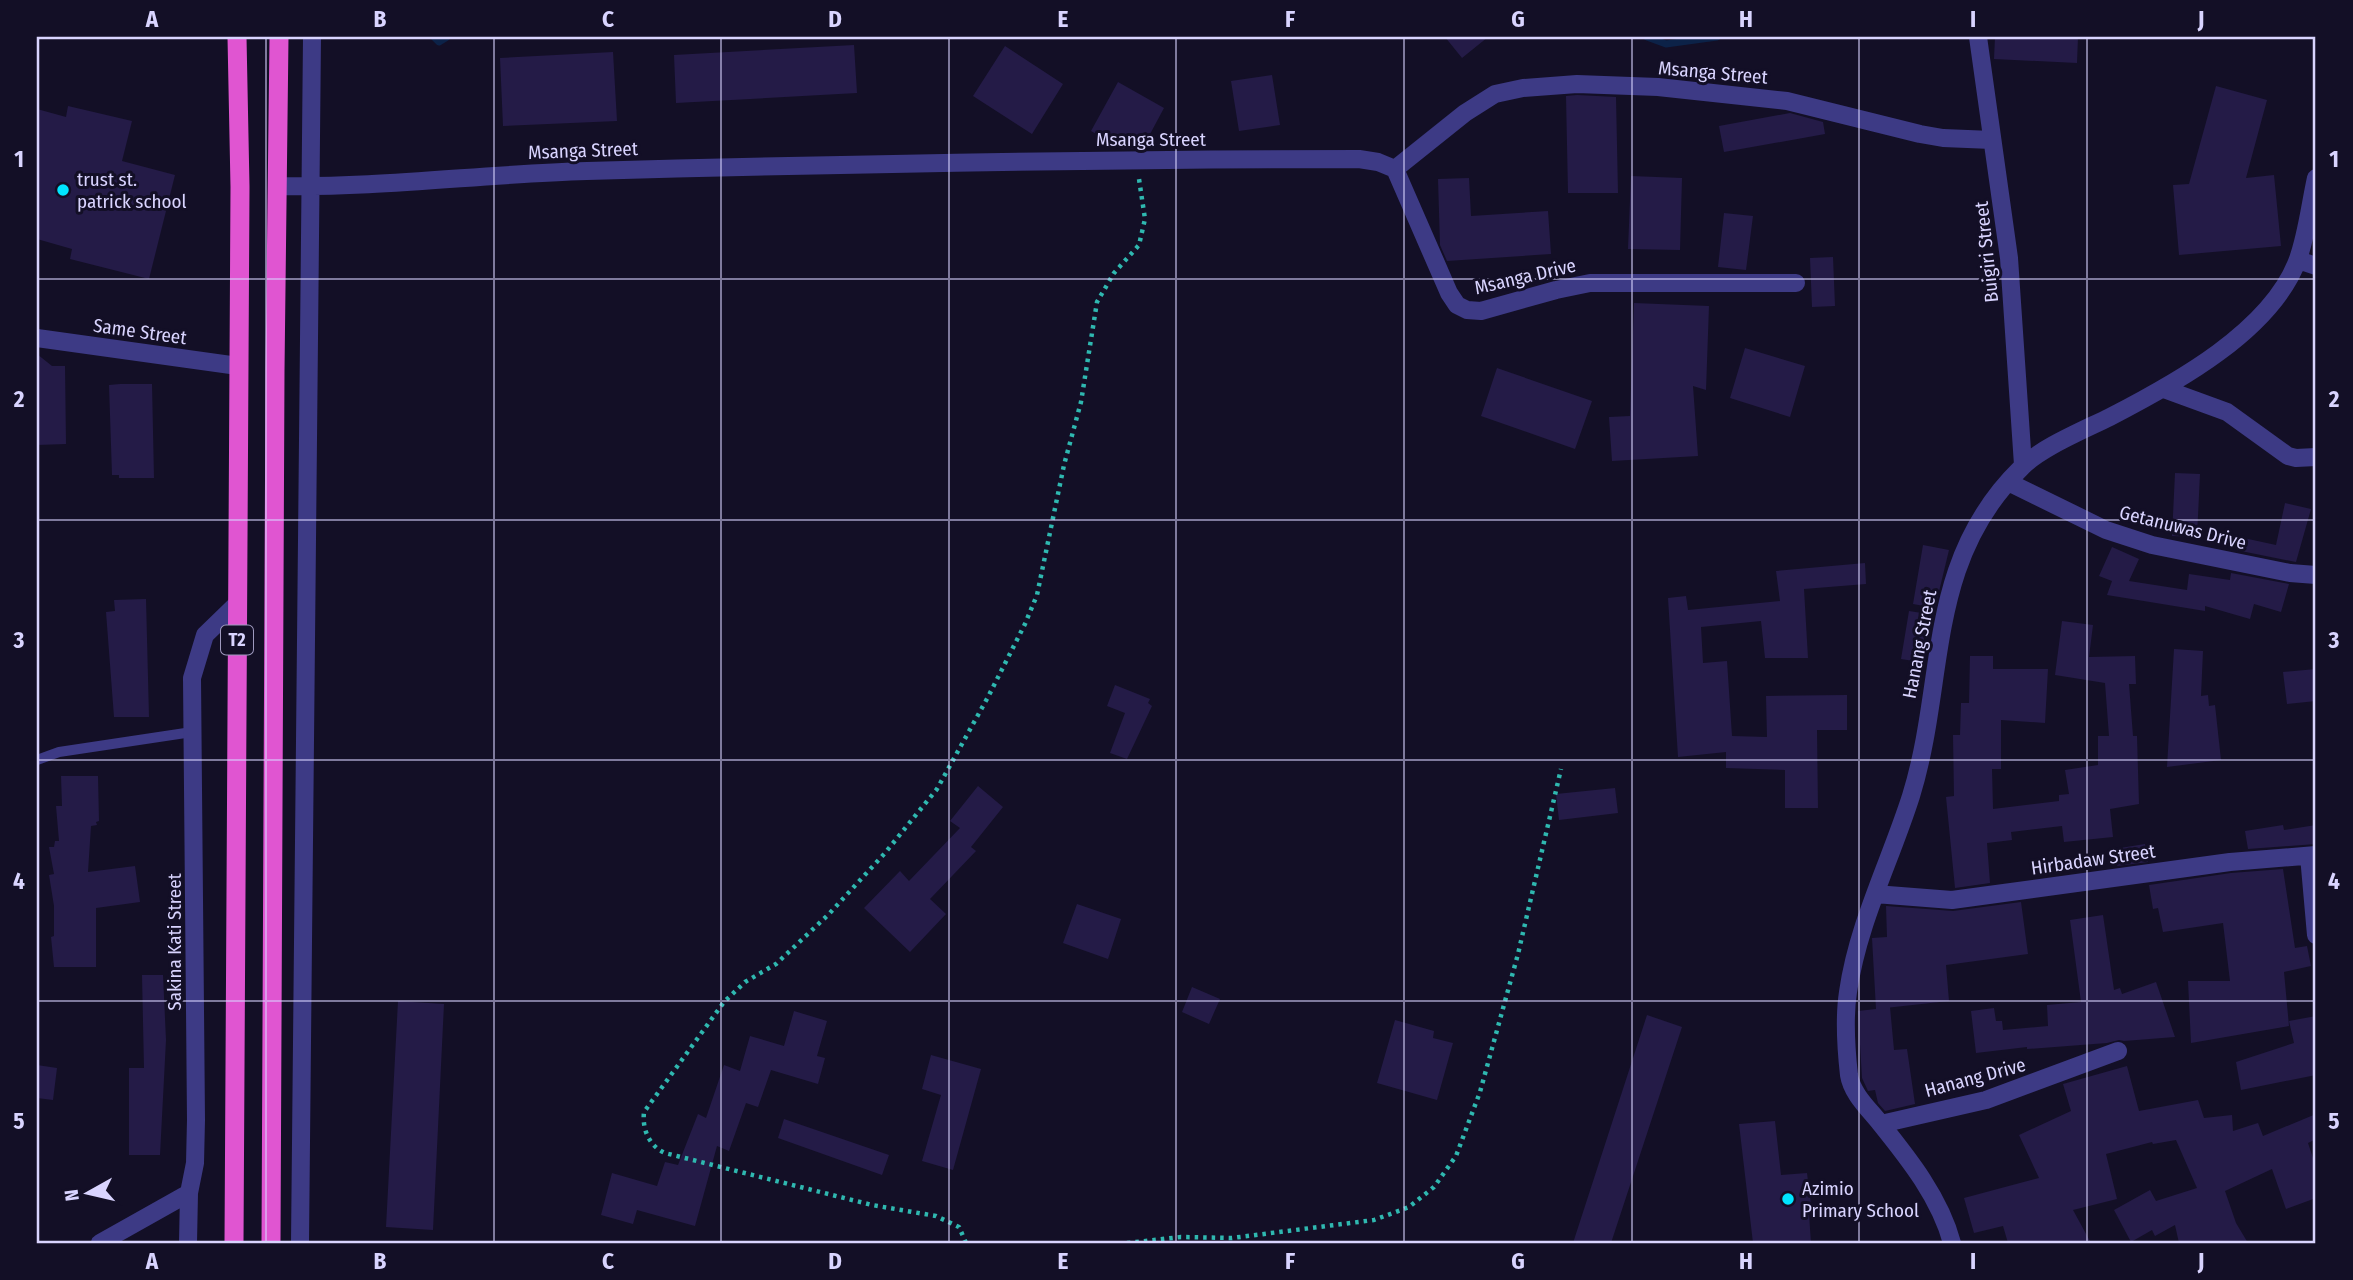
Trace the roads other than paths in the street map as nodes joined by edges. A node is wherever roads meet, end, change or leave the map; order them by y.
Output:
1 (237, 37) edge
2 (279, 37) edge
3 (312, 37) edge
4 (1978, 37) edge
5 (1992, 140) junction
6 (1395, 169) junction
7 (2316, 178) edge
8 (277, 186) junction
9 (312, 186) junction
10 (2298, 260) junction
11 (2316, 266) edge
12 (1796, 282) dead end
13 (37, 338) edge
14 (238, 366) junction
15 (2164, 389) junction
16 (2316, 457) edge
17 (2023, 465) junction
18 (2008, 482) junction
19 (2316, 575) edge
20 (237, 604) junction
21 (192, 732) junction
22 (37, 760) edge
23 (2313, 855) edge
24 (1875, 894) junction
25 (2316, 934) edge
26 (2118, 1051) dead end
27 (1881, 1124) junction
28 (189, 1193) junction
29 (100, 1243) edge
30 (188, 1243) edge
31 (234, 1243) edge
32 (271, 1243) edge
33 (300, 1243) edge
34 (1952, 1243) edge

1 - 14 highway, T2
2 - 8 highway, T2
3 - 9 street
4 - 5 street, Buigiri Street
5 - 6 street, Msanga Street
5 - 17 street, Buigiri Street
6 - 9 street, Msanga Street
6 - 12 street, Msanga Drive
7 - 10 street, Hanang Street
8 - 9 street, Msanga Street
8 - 32 highway, T2
9 - 33 street
10 - 11 street
10 - 15 street, Hanang Street
13 - 14 street, Same Street
14 - 20 highway, T2
15 - 16 street
15 - 17 street, Hanang Street
17 - 18 street, Hanang Street
18 - 19 street, Getanuwas Drive
18 - 24 street, Hanang Street
20 - 21 street, Sakina Kati Street
20 - 31 highway, T2
21 - 22 lane
21 - 28 street, Sakina Kati Street
23 - 24 street, Hirbadaw Street
23 - 25 street
24 - 27 street, Hanang Street
26 - 27 street, Hanang Drive
27 - 34 street, Hanang Street
28 - 29 street
28 - 30 street, Sakina Kati Street

